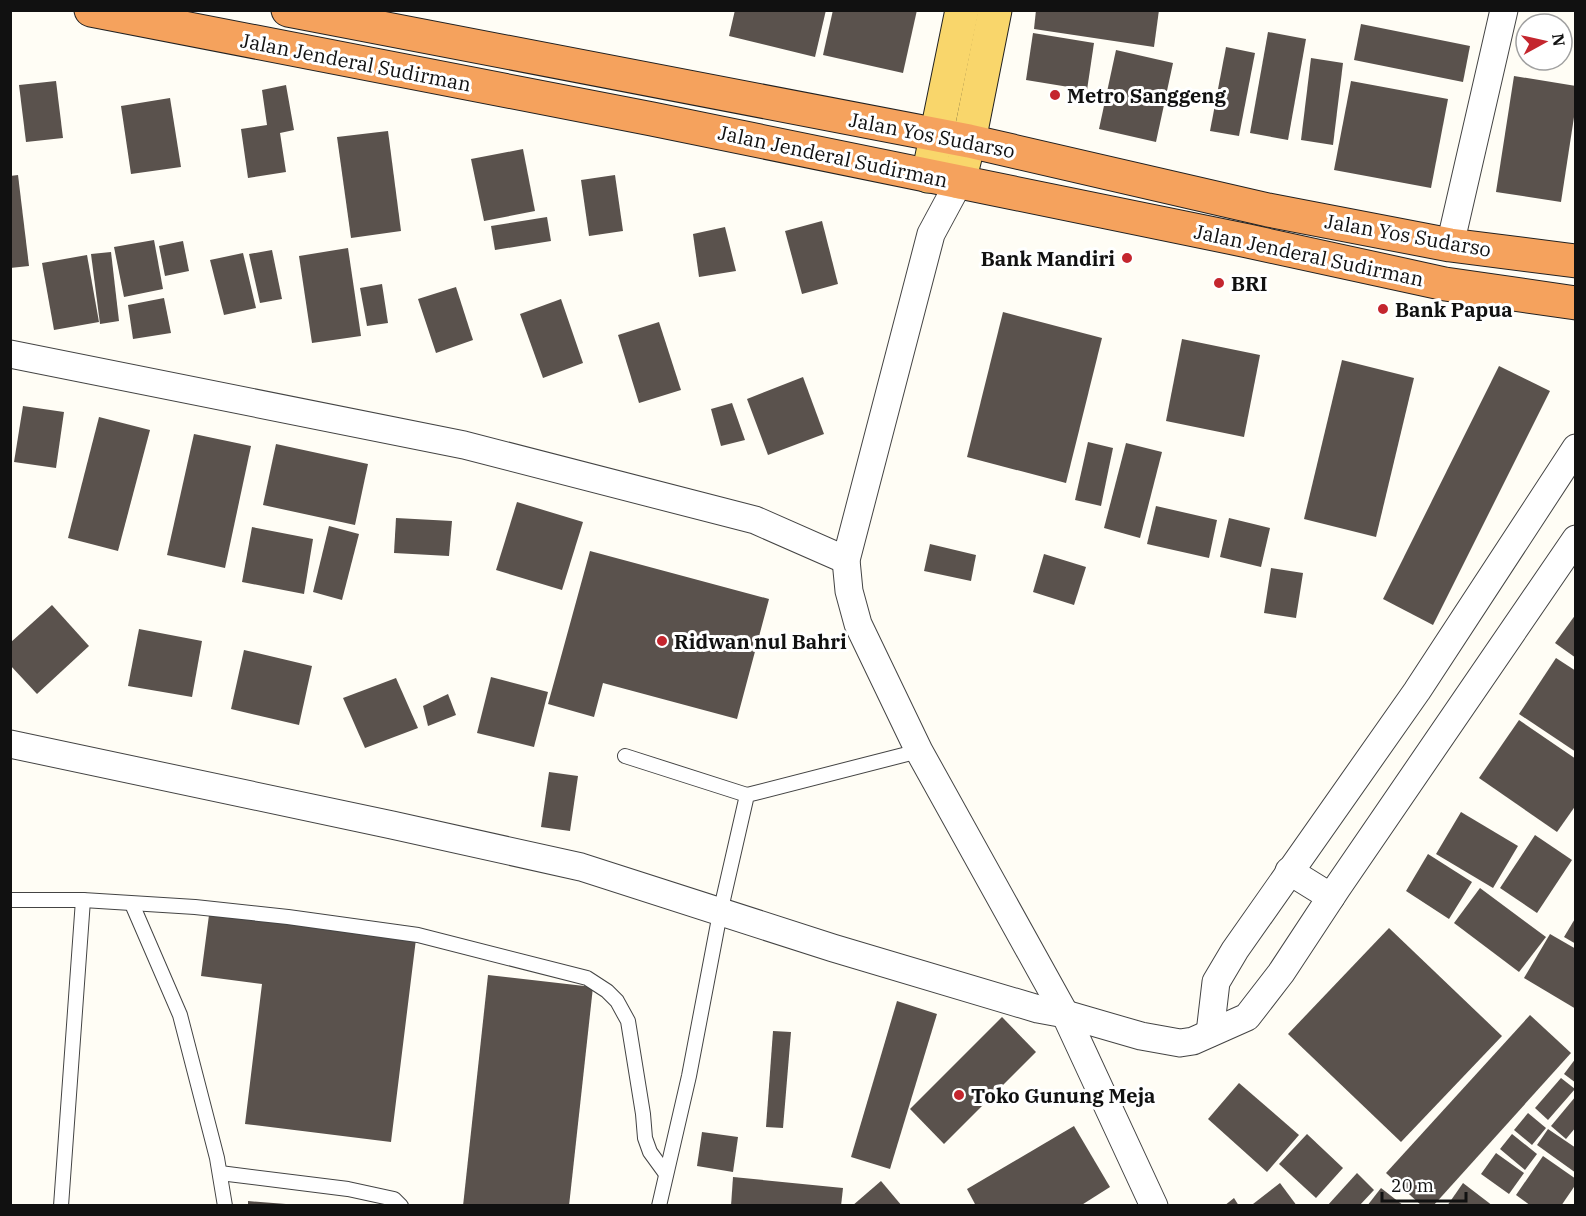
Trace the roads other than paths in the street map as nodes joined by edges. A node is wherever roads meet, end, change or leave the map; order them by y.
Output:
1 (90, 10) edge
2 (288, 10) edge
3 (962, 10) edge
4 (994, 10) edge
5 (1504, 10) edge
6 (937, 135) junction
7 (969, 141) junction
8 (944, 179) junction
9 (1450, 245) junction
10 (1575, 261) edge
11 (1575, 303) edge
12 (10, 354) edge
13 (1575, 448) edge
14 (1575, 539) edge
15 (846, 560) junction
16 (1417, 691) junction
17 (1456, 713) junction
18 (10, 744) edge
19 (919, 751) junction
20 (625, 756) dead end
21 (747, 795) junction
22 (1289, 872) junction
23 (1331, 897) junction
24 (10, 900) edge
25 (83, 900) junction
26 (132, 904) junction
27 (720, 913) junction
28 (1065, 1014) junction
29 (1210, 1033) junction
30 (220, 1173) junction
31 (666, 1174) junction
32 (61, 1206) edge
33 (225, 1206) edge
34 (400, 1206) edge
35 (659, 1206) edge
36 (1155, 1206) edge

1 - 8 highway, Jalan Jenderal Sudirman
2 - 6 highway, Jalan Yos Sudarso
3 - 6 main road
4 - 7 main road
5 - 9 street
6 - 7 highway, Jalan Yos Sudarso
6 - 8 main road
7 - 8 main road
7 - 9 highway, Jalan Yos Sudarso
8 - 11 highway, Jalan Jenderal Sudirman
8 - 15 street
9 - 10 highway, Jalan Yos Sudarso
12 - 15 street
13 - 16 street
14 - 17 street
15 - 19 street
16 - 17 street
16 - 22 street
17 - 23 street
18 - 27 street
19 - 21 lane
19 - 28 street
20 - 21 lane
21 - 27 lane
22 - 23 street
22 - 29 street
23 - 29 street
24 - 25 lane
25 - 26 lane
25 - 32 lane
26 - 30 lane
26 - 31 lane
27 - 28 street
27 - 31 lane
28 - 29 street
28 - 36 street
30 - 33 lane
30 - 34 lane
31 - 35 lane

